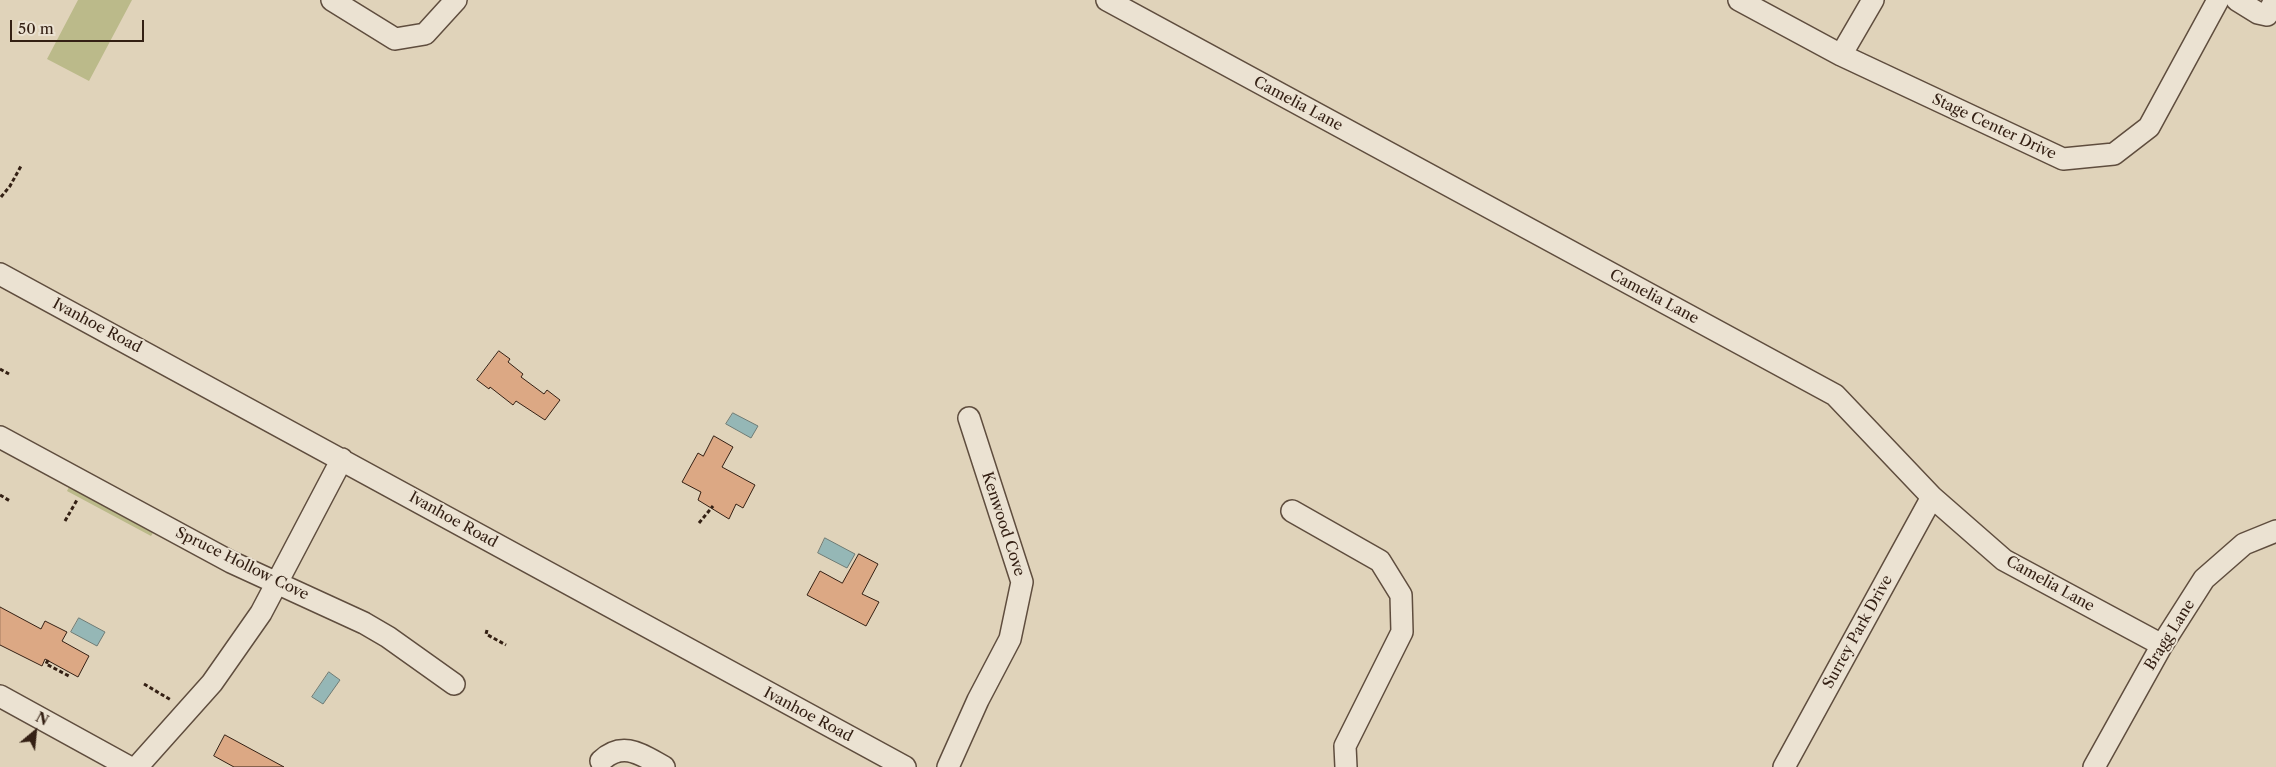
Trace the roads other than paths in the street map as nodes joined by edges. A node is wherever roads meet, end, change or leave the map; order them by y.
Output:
1 (332, 0) edge
2 (456, 0) edge
3 (1107, 0) edge
4 (1739, 0) edge
5 (2218, 0) edge
6 (2237, 0) edge
7 (1869, 1) edge
8 (2273, 12) edge
9 (1841, 56) junction
10 (0, 274) edge
11 (969, 418) dead end
12 (0, 437) edge
13 (342, 459) junction
14 (1932, 497) junction
15 (1292, 511) dead end
16 (2276, 531) edge
17 (277, 584) junction
18 (2162, 645) junction
19 (454, 684) dead end
20 (0, 696) edge
21 (601, 761) dead end
22 (129, 767) edge
23 (137, 767) edge
24 (664, 767) edge
25 (905, 767) edge
26 (948, 767) edge
27 (1346, 767) edge
28 (1784, 767) edge
29 (2094, 767) edge

1 - 2 street
3 - 14 street, Camelia Lane
4 - 9 street, Stage Center Drive
5 - 9 street, Stage Center Drive
6 - 8 street
7 - 9 street
10 - 13 street, Ivanhoe Road
11 - 26 street, Kenwood Cove
12 - 17 street, Spruce Hollow Cove
13 - 17 street
13 - 25 street, Ivanhoe Road
14 - 18 street, Camelia Lane
14 - 28 street, Surrey Park Drive
15 - 27 street
16 - 18 street, Bragg Lane
17 - 19 street, Spruce Hollow Cove
17 - 23 street
18 - 29 street, Bragg Lane
20 - 22 street
21 - 24 street

